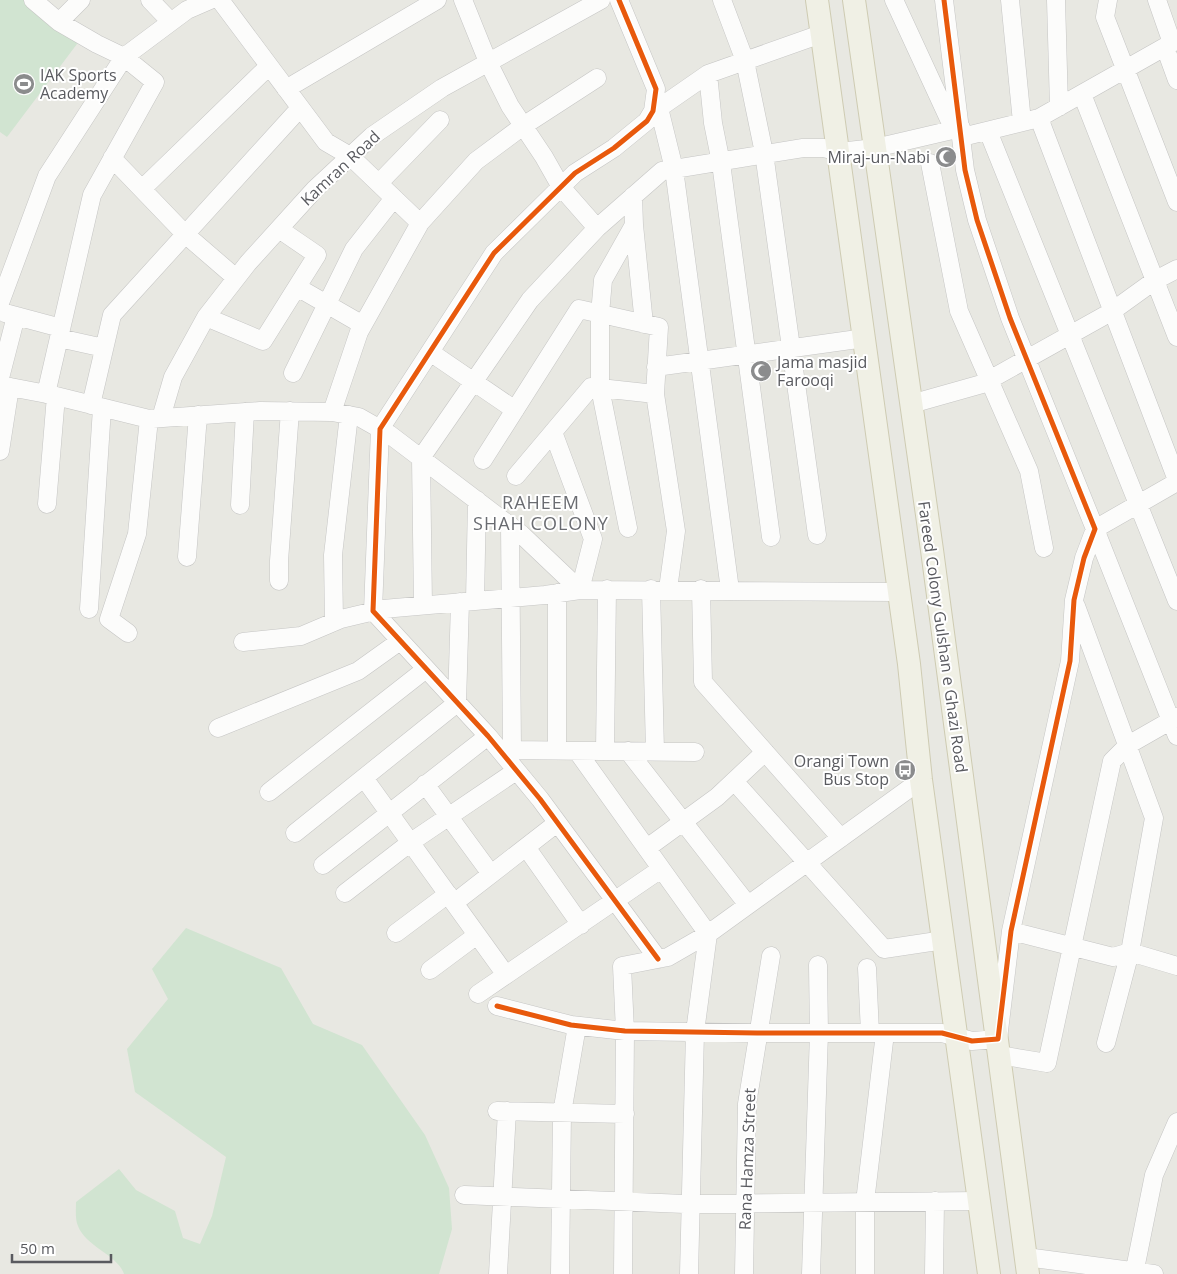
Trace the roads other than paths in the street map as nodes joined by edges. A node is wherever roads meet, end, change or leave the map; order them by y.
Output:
1 (33, 0) edge
2 (81, 0) edge
3 (150, 0) edge
4 (210, 0) edge
5 (220, 0) edge
6 (437, 0) edge
7 (463, 0) edge
8 (601, 0) edge
9 (619, 0) edge
10 (722, 0) edge
11 (817, 0) edge
12 (854, 0) edge
13 (894, 0) edge
14 (944, 0) edge
15 (1010, 0) edge
16 (1056, 0) edge
17 (1108, 0) edge
18 (1157, 0) edge
19 (59, 22) junction
20 (171, 22) junction
21 (821, 34) junction
22 (1171, 44) edge
23 (124, 57) junction
24 (745, 60) junction
25 (488, 62) junction
26 (269, 66) junction
27 (1124, 70) junction
28 (708, 74) junction
29 (597, 78) dead end
30 (1177, 80) edge
31 (286, 89) junction
32 (1082, 94) junction
33 (657, 106) junction
34 (1059, 107) junction
35 (300, 108) junction
36 (1039, 118) junction
37 (440, 120) dead end
38 (1022, 122) junction
39 (523, 126) junction
40 (988, 131) junction
41 (959, 132) junction
42 (875, 148) junction
43 (839, 152) junction
44 (764, 154) junction
45 (350, 156) junction
46 (112, 158) junction
47 (721, 163) junction
48 (930, 163) dead end
49 (674, 170) junction
50 (379, 183) junction
51 (561, 187) junction
52 (142, 189) junction
53 (633, 196) junction
54 (394, 198) junction
55 (1177, 202) edge
56 (420, 223) junction
57 (634, 225) junction
58 (596, 228) junction
59 (278, 229) junction
60 (185, 234) junction
61 (1177, 269) edge
62 (236, 278) junction
63 (1154, 281) junction
64 (297, 287) junction
65 (0, 303) edge
66 (327, 304) junction
67 (1112, 312) junction
68 (8, 314) edge
69 (600, 314) junction
70 (206, 317) junction
71 (644, 324) junction
72 (363, 325) junction
73 (60, 333) junction
74 (1069, 334) junction
75 (1177, 337) edge
76 (865, 338) junction
77 (104, 348) junction
78 (792, 348) junction
79 (430, 352) junction
80 (747, 354) junction
81 (1026, 360) junction
82 (699, 361) junction
83 (656, 367) junction
84 (294, 372) dead end
85 (991, 380) junction
86 (474, 382) junction
87 (3, 384) edge
88 (600, 388) junction
89 (654, 394) junction
90 (51, 395) junction
91 (911, 404) junction
92 (96, 406) junction
93 (515, 410) junction
94 (290, 411) junction
95 (244, 412) junction
96 (340, 413) junction
97 (198, 415) junction
98 (155, 419) junction
99 (380, 429) junction
100 (553, 432) junction
101 (0, 451) edge
102 (421, 458) junction
103 (483, 460) dead end
104 (516, 476) dead end
105 (1177, 481) edge
106 (477, 500) junction
107 (1138, 503) junction
108 (48, 504) dead end
109 (240, 505) dead end
110 (510, 525) junction
111 (628, 528) dead end
112 (1095, 529) junction
113 (817, 535) dead end
114 (771, 538) dead end
115 (1044, 548) dead end
116 (187, 557) dead end
117 (279, 581) dead end
118 (659, 589) junction
119 (701, 589) junction
120 (580, 590) junction
121 (607, 590) junction
122 (730, 590) junction
123 (899, 592) junction
124 (557, 594) junction
125 (511, 598) junction
126 (1074, 600) junction
127 (467, 601) junction
128 (1177, 601) edge
129 (423, 605) junction
130 (89, 609) dead end
131 (373, 611) junction
132 (334, 622) junction
133 (128, 633) dead end
134 (400, 641) junction
135 (243, 642) dead end
136 (946, 658) junction
137 (910, 664) junction
138 (426, 669) junction
139 (457, 703) junction
140 (1175, 725) edge
141 (218, 728) dead end
142 (500, 745) junction
143 (1128, 745) junction
144 (557, 750) junction
145 (577, 751) junction
146 (605, 751) junction
147 (628, 751) junction
148 (655, 752) junction
149 (695, 752) dead end
150 (765, 752) junction
151 (516, 771) junction
152 (364, 778) junction
153 (921, 780) junction
154 (734, 781) junction
155 (425, 784) junction
156 (269, 792) dead end
157 (389, 812) junction
158 (449, 816) junction
159 (683, 822) junction
160 (557, 823) junction
161 (295, 833) dead end
162 (841, 838) junction
163 (411, 842) junction
164 (526, 847) junction
165 (646, 848) junction
166 (805, 864) junction
167 (323, 865) dead end
168 (662, 870) junction
169 (491, 874) junction
170 (345, 893) dead end
171 (451, 899) junction
172 (615, 902) junction
173 (748, 906) junction
174 (581, 925) junction
175 (1011, 931) junction
176 (396, 933) dead end
177 (708, 934) junction
178 (477, 935) junction
179 (944, 940) junction
180 (1072, 946) junction
181 (1130, 952) junction
182 (771, 956) dead end
183 (658, 959) junction
184 (818, 966) dead end
185 (1177, 966) edge
186 (867, 968) dead end
187 (430, 970) dead end
188 (506, 975) junction
189 (478, 994) dead end
190 (497, 1006) dead end
191 (577, 1026) junction
192 (626, 1031) junction
193 (695, 1032) junction
194 (757, 1033) junction
195 (819, 1033) junction
196 (878, 1033) junction
197 (958, 1038) junction
198 (1106, 1043) dead end
199 (998, 1047) junction
200 (562, 1113) junction
201 (625, 1114) junction
202 (1177, 1122) edge
203 (464, 1195) dead end
204 (502, 1197) junction
205 (561, 1199) junction
206 (935, 1201) junction
207 (980, 1201) junction
208 (624, 1202) junction
209 (814, 1202) junction
210 (865, 1202) junction
211 (745, 1203) junction
212 (691, 1204) junction
213 (1027, 1266) edge
214 (1135, 1272) edge
215 (498, 1274) edge
216 (560, 1274) edge
217 (623, 1274) edge
218 (689, 1274) edge
219 (744, 1274) edge
220 (811, 1274) edge
221 (864, 1274) edge
222 (934, 1274) edge
223 (989, 1274) edge
224 (1154, 1274) edge

1 - 19 street
2 - 19 street
3 - 20 street
4 - 20 street
5 - 26 street
6 - 31 street
7 - 25 street
8 - 25 street, Kamran Road
9 - 33 street
10 - 24 street
11 - 21 main road
12 - 42 main road, Fareed Colony Gulshan e Ghazi Road
13 - 41 street
14 - 41 street
15 - 38 street
16 - 34 street
17 - 27 street
18 - 22 street
19 - 23 street
20 - 23 street
21 - 24 street
21 - 43 main road
22 - 27 street
22 - 30 street
23 - 46 street
23 - 65 street
24 - 28 street
24 - 44 street
25 - 39 street
25 - 45 street, Kamran Road
26 - 31 street
26 - 52 street
27 - 32 street
27 - 55 street
28 - 33 street
28 - 47 street
29 - 39 street
31 - 35 street
32 - 34 street
32 - 63 street
33 - 49 street
33 - 51 street
34 - 36 street
35 - 45 street
35 - 60 street
36 - 38 street
36 - 67 street
37 - 50 street
38 - 40 street
39 - 51 street
39 - 56 street
40 - 41 street
40 - 74 street
41 - 42 street
41 - 81 street
42 - 43 street
42 - 91 main road, Fareed Colony Gulshan e Ghazi Road
43 - 44 street
43 - 76 main road
44 - 47 street
44 - 78 street
45 - 50 street
45 - 59 street, Kamran Road
46 - 52 street
46 - 73 street
47 - 49 street
47 - 80 street
48 - 85 street
49 - 53 street
49 - 82 street
50 - 54 street
51 - 58 street
51 - 79 street
52 - 60 street
53 - 57 street
53 - 58 street
54 - 56 street
54 - 66 street
56 - 72 street
57 - 69 street
57 - 71 street
58 - 86 street
59 - 62 street, Kamran Road
59 - 64 street
60 - 62 street
60 - 77 street
61 - 63 street
62 - 70 street, Kamran Road
63 - 67 street
63 - 75 street
64 - 66 street
64 - 70 street
66 - 72 street
66 - 84 street
67 - 74 street
67 - 105 street
68 - 73 street
68 - 87 street
69 - 71 street
69 - 88 street
69 - 93 street
70 - 98 street, Kamran Road
71 - 83 street
72 - 96 street
73 - 77 street
73 - 90 street
74 - 81 street
74 - 107 street
76 - 78 street
76 - 123 main road
77 - 92 street
78 - 80 street
78 - 113 street
79 - 86 street
79 - 99 street
80 - 82 street
80 - 114 street
81 - 85 street
81 - 112 street
82 - 83 street
82 - 122 street
83 - 89 street
85 - 91 street
85 - 115 street
86 - 93 street
86 - 102 street
87 - 90 street
87 - 101 street
88 - 89 street
88 - 100 street
88 - 111 street
89 - 118 street
90 - 92 street
90 - 108 street
91 - 136 main road, Fareed Colony Gulshan e Ghazi Road
92 - 98 street
92 - 130 street
93 - 103 street
94 - 95 street
94 - 96 street
94 - 117 street
95 - 97 street
95 - 109 street
96 - 99 street
96 - 132 street
97 - 98 street
97 - 116 street
98 - 133 street, Kamran Road
99 - 102 street
99 - 131 street
100 - 104 street
100 - 120 street
102 - 106 street
102 - 129 street
105 - 107 street
106 - 110 street
106 - 127 street
107 - 112 street
107 - 128 street
110 - 120 street
110 - 125 street
112 - 126 street
112 - 140 street
118 - 119 street
118 - 121 street
118 - 148 street
119 - 122 street
119 - 150 street
120 - 121 street
120 - 124 street
121 - 146 street
122 - 123 street
123 - 137 main road
124 - 125 street
124 - 144 street
125 - 127 street
125 - 142 street
126 - 143 street
126 - 175 street
127 - 129 street
127 - 139 street
129 - 131 street
131 - 132 street
131 - 134 street
132 - 135 street
134 - 138 street
134 - 141 street
136 - 137 main road
136 - 199 main road, Fareed Colony Gulshan e Ghazi Road
137 - 153 main road
138 - 139 street
138 - 156 street
139 - 142 street
139 - 152 street
140 - 143 street
142 - 144 street
142 - 151 street
142 - 155 street
143 - 180 street
143 - 181 street
144 - 145 street
145 - 146 street
145 - 165 street
146 - 147 street
147 - 148 street
147 - 159 street
148 - 149 street
150 - 154 street
150 - 162 street
151 - 158 street
151 - 160 street
152 - 157 street
152 - 161 street
153 - 162 street
153 - 179 main road
154 - 159 street
154 - 166 street
155 - 157 street
155 - 158 street
157 - 163 street
157 - 167 street
158 - 163 street
158 - 169 street
159 - 165 street
159 - 173 street
160 - 164 street
160 - 172 street
162 - 166 street
163 - 170 street
163 - 171 street
164 - 169 street
164 - 174 street
165 - 168 street
166 - 173 street
166 - 179 street
168 - 172 street
168 - 177 street
169 - 171 street
171 - 176 street
171 - 178 street
172 - 174 street
172 - 183 street
173 - 177 street
174 - 188 street
175 - 180 street
175 - 199 street
177 - 183 street
177 - 193 street
178 - 187 street
178 - 188 street
179 - 197 main road
180 - 181 street
180 - 199 street
181 - 185 street
181 - 198 street
182 - 194 street, Rana Hamza Street
183 - 192 street
184 - 195 street
186 - 196 street
188 - 189 street
190 - 191 street
191 - 192 street
191 - 200 street
192 - 193 street
192 - 201 street
193 - 194 street
193 - 212 street
194 - 195 street
194 - 211 street, Rana Hamza Street
195 - 196 street
195 - 209 street
196 - 197 street
196 - 210 street
197 - 199 street
197 - 207 main road
199 - 213 main road, Fareed Colony Gulshan e Ghazi Road
200 - 201 street
200 - 204 street
200 - 205 street
201 - 208 street
202 - 214 street
203 - 204 street
204 - 205 street
204 - 215 street
205 - 208 street
205 - 216 street
206 - 207 street
206 - 210 street
206 - 222 street
207 - 223 main road
208 - 212 street
208 - 217 street
209 - 210 street
209 - 211 street
209 - 220 street
210 - 221 street
211 - 212 street
211 - 219 street, Rana Hamza Street
212 - 218 street
213 - 214 street
214 - 224 street

